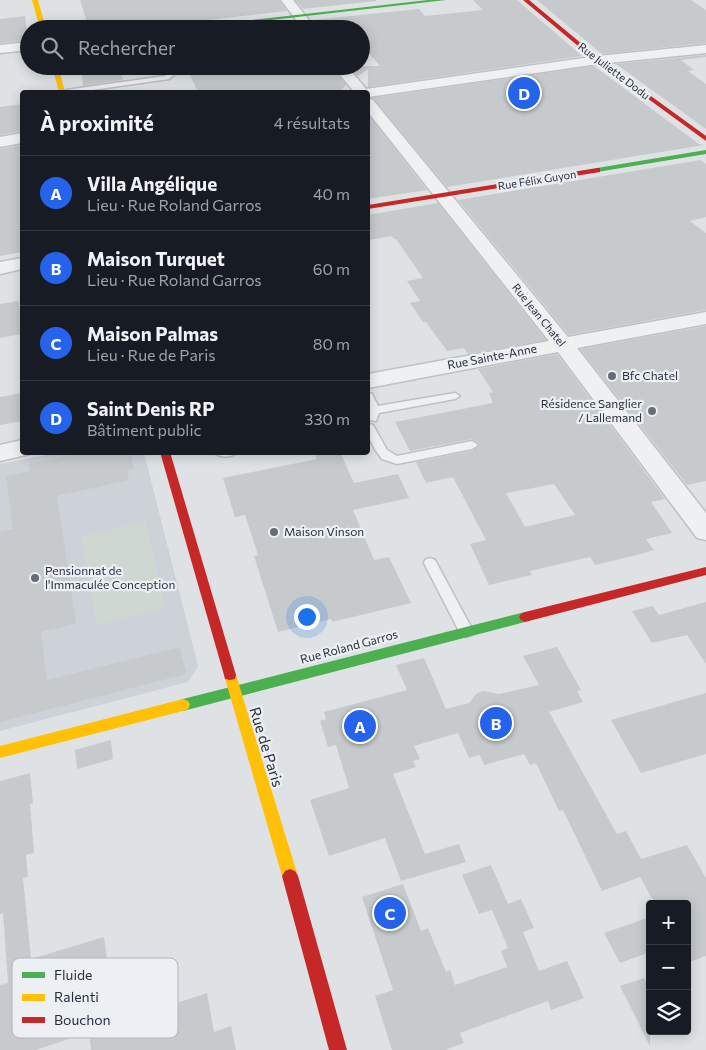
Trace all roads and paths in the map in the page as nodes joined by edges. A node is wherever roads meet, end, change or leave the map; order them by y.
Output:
1 (35, 0) edge
2 (287, 0) edge
3 (443, 0) edge
4 (526, 0) edge
5 (299, 15) junction
6 (41, 20) edge
7 (254, 20) edge
8 (303, 20) edge
9 (20, 47) edge
10 (0, 49) edge
11 (706, 49) edge
12 (598, 60) junction
13 (57, 75) edge
14 (171, 75) edge
15 (347, 75) edge
16 (61, 90) edge
17 (80, 90) edge
18 (359, 90) edge
19 (370, 93) edge
20 (370, 105) edge
21 (20, 138) edge
22 (706, 139) edge
23 (0, 142) edge
24 (706, 152) edge
25 (442, 195) junction
26 (370, 207) edge
27 (20, 264) edge
28 (0, 268) edge
29 (706, 318) edge
30 (562, 345) junction
31 (370, 381) edge
32 (455, 396) dead end
33 (370, 401) edge
34 (374, 410) junction
35 (370, 422) edge
36 (370, 432) edge
37 (472, 445) dead end
38 (20, 448) edge
39 (0, 452) edge
40 (166, 455) edge
41 (706, 531) edge
42 (430, 563) dead end
43 (706, 571) edge
44 (466, 631) junction
45 (234, 691) junction
46 (0, 752) edge
47 (338, 1050) edge

1 - 6 street
2 - 5 street
3 - 5 street
4 - 12 street, Rue Juliette Dodu
5 - 7 street
5 - 8 street
9 - 10 street
11 - 12 street
12 - 19 street
12 - 22 street, Rue Juliette Dodu
13 - 16 street
14 - 17 lane
15 - 18 street
20 - 25 street, Rue Jean Chatel
21 - 23 street
24 - 25 street, Rue Félix Guyon
25 - 26 street, Rue Félix Guyon
25 - 30 street, Rue Jean Chatel
27 - 28 street
29 - 30 street, Rue Sainte-Anne
30 - 31 street, Rue Sainte-Anne
30 - 41 street, Rue Jean Chatel
32 - 34 lane
33 - 34 lane
34 - 35 lane
36 - 37 lane
38 - 39 street
40 - 45 street, Rue de Paris
42 - 44 lane
43 - 44 street, Rue Roland Garros
44 - 45 street, Rue Roland Garros
45 - 46 street, Rue Roland Garros
45 - 47 street, Rue de Paris

